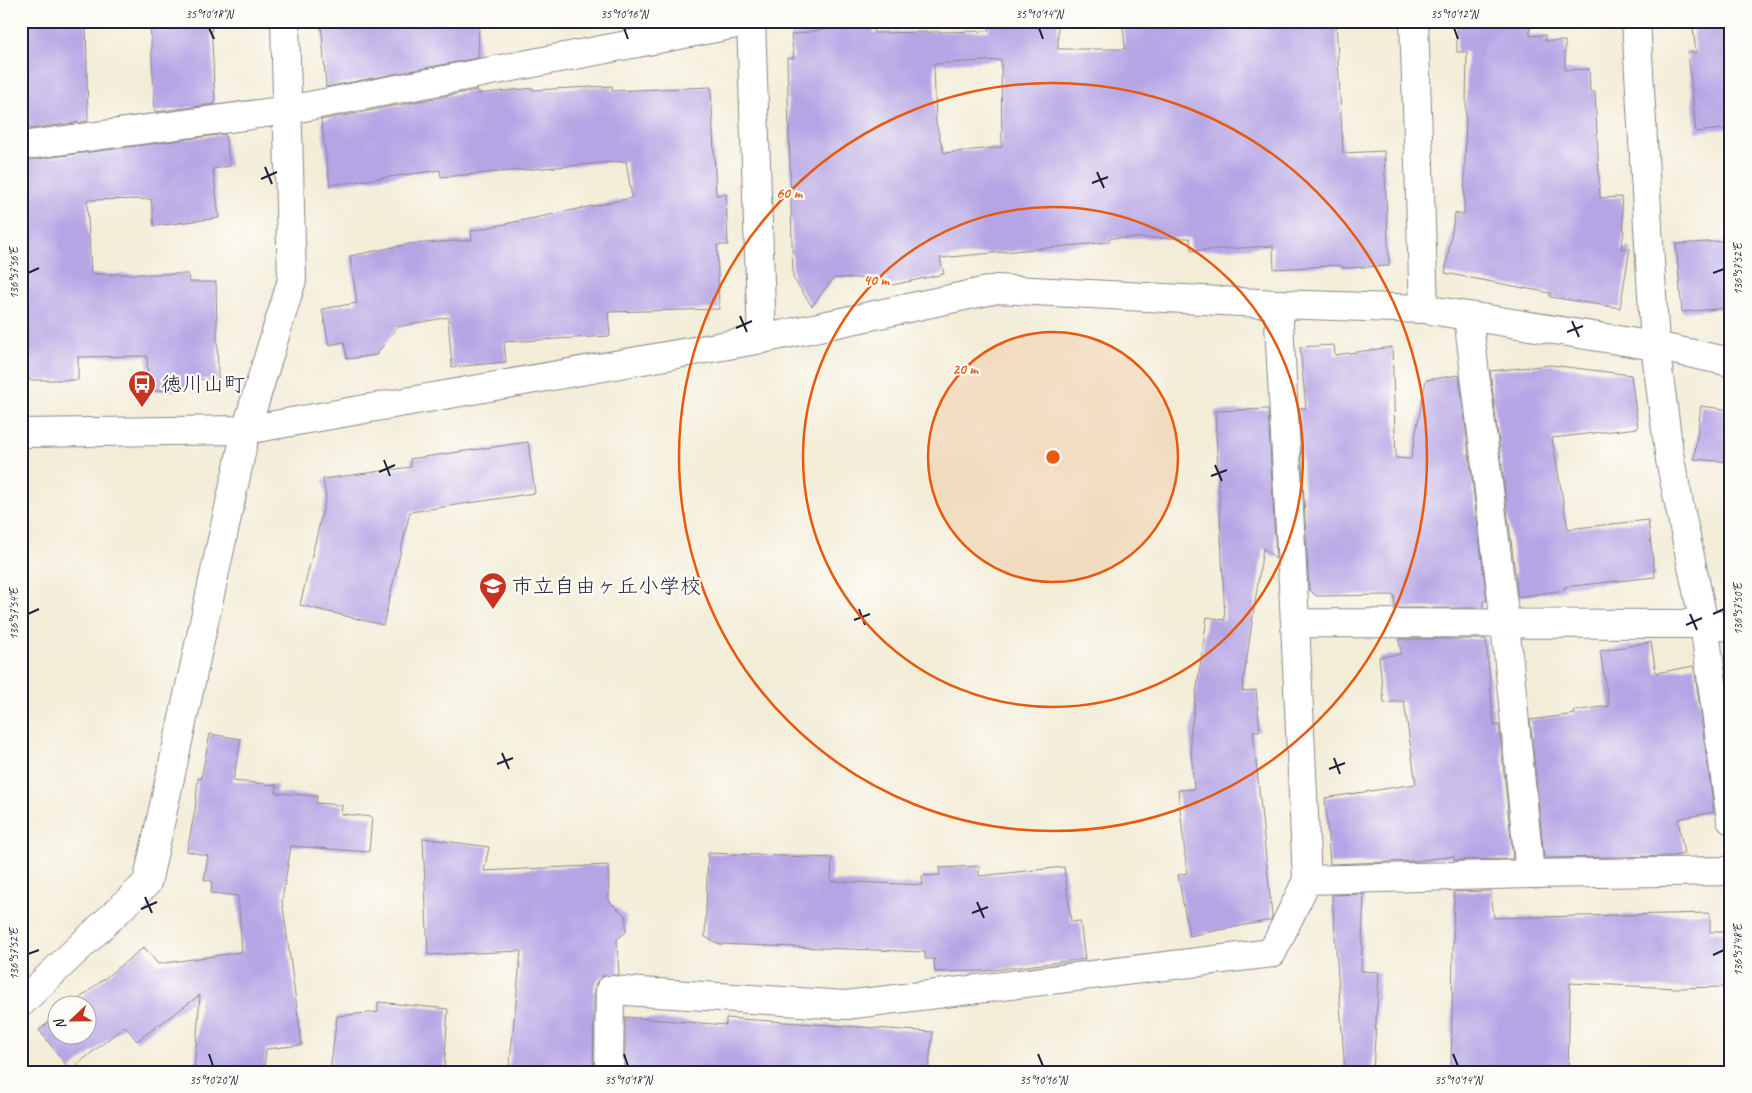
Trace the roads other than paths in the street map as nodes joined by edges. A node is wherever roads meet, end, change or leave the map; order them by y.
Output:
1 (285, 21) edge
2 (751, 21) edge
3 (1414, 21) edge
4 (1636, 21) edge
5 (288, 110) junction
6 (21, 146) edge
7 (1278, 304) junction
8 (1424, 308) junction
9 (1468, 316) junction
10 (762, 339) junction
11 (1655, 346) junction
12 (1731, 362) edge
13 (246, 430) junction
14 (21, 432) edge
15 (1296, 623) junction
16 (1505, 623) junction
17 (1718, 626) edge
18 (1731, 820) edge
19 (1731, 871) edge
20 (1530, 874) junction
21 (1307, 880) junction
22 (21, 1003) edge
23 (609, 1072) edge

1 - 5 street
2 - 5 street
2 - 10 street
3 - 8 street
4 - 11 street
5 - 6 street
5 - 13 street
7 - 8 street
7 - 10 street
7 - 15 street
8 - 9 street
9 - 11 street
9 - 16 street
10 - 13 street
11 - 12 street
11 - 17 street
13 - 14 street
13 - 22 street
15 - 16 street
15 - 21 street
16 - 17 street
16 - 20 street
17 - 18 street
19 - 20 street
20 - 21 street
21 - 23 street

